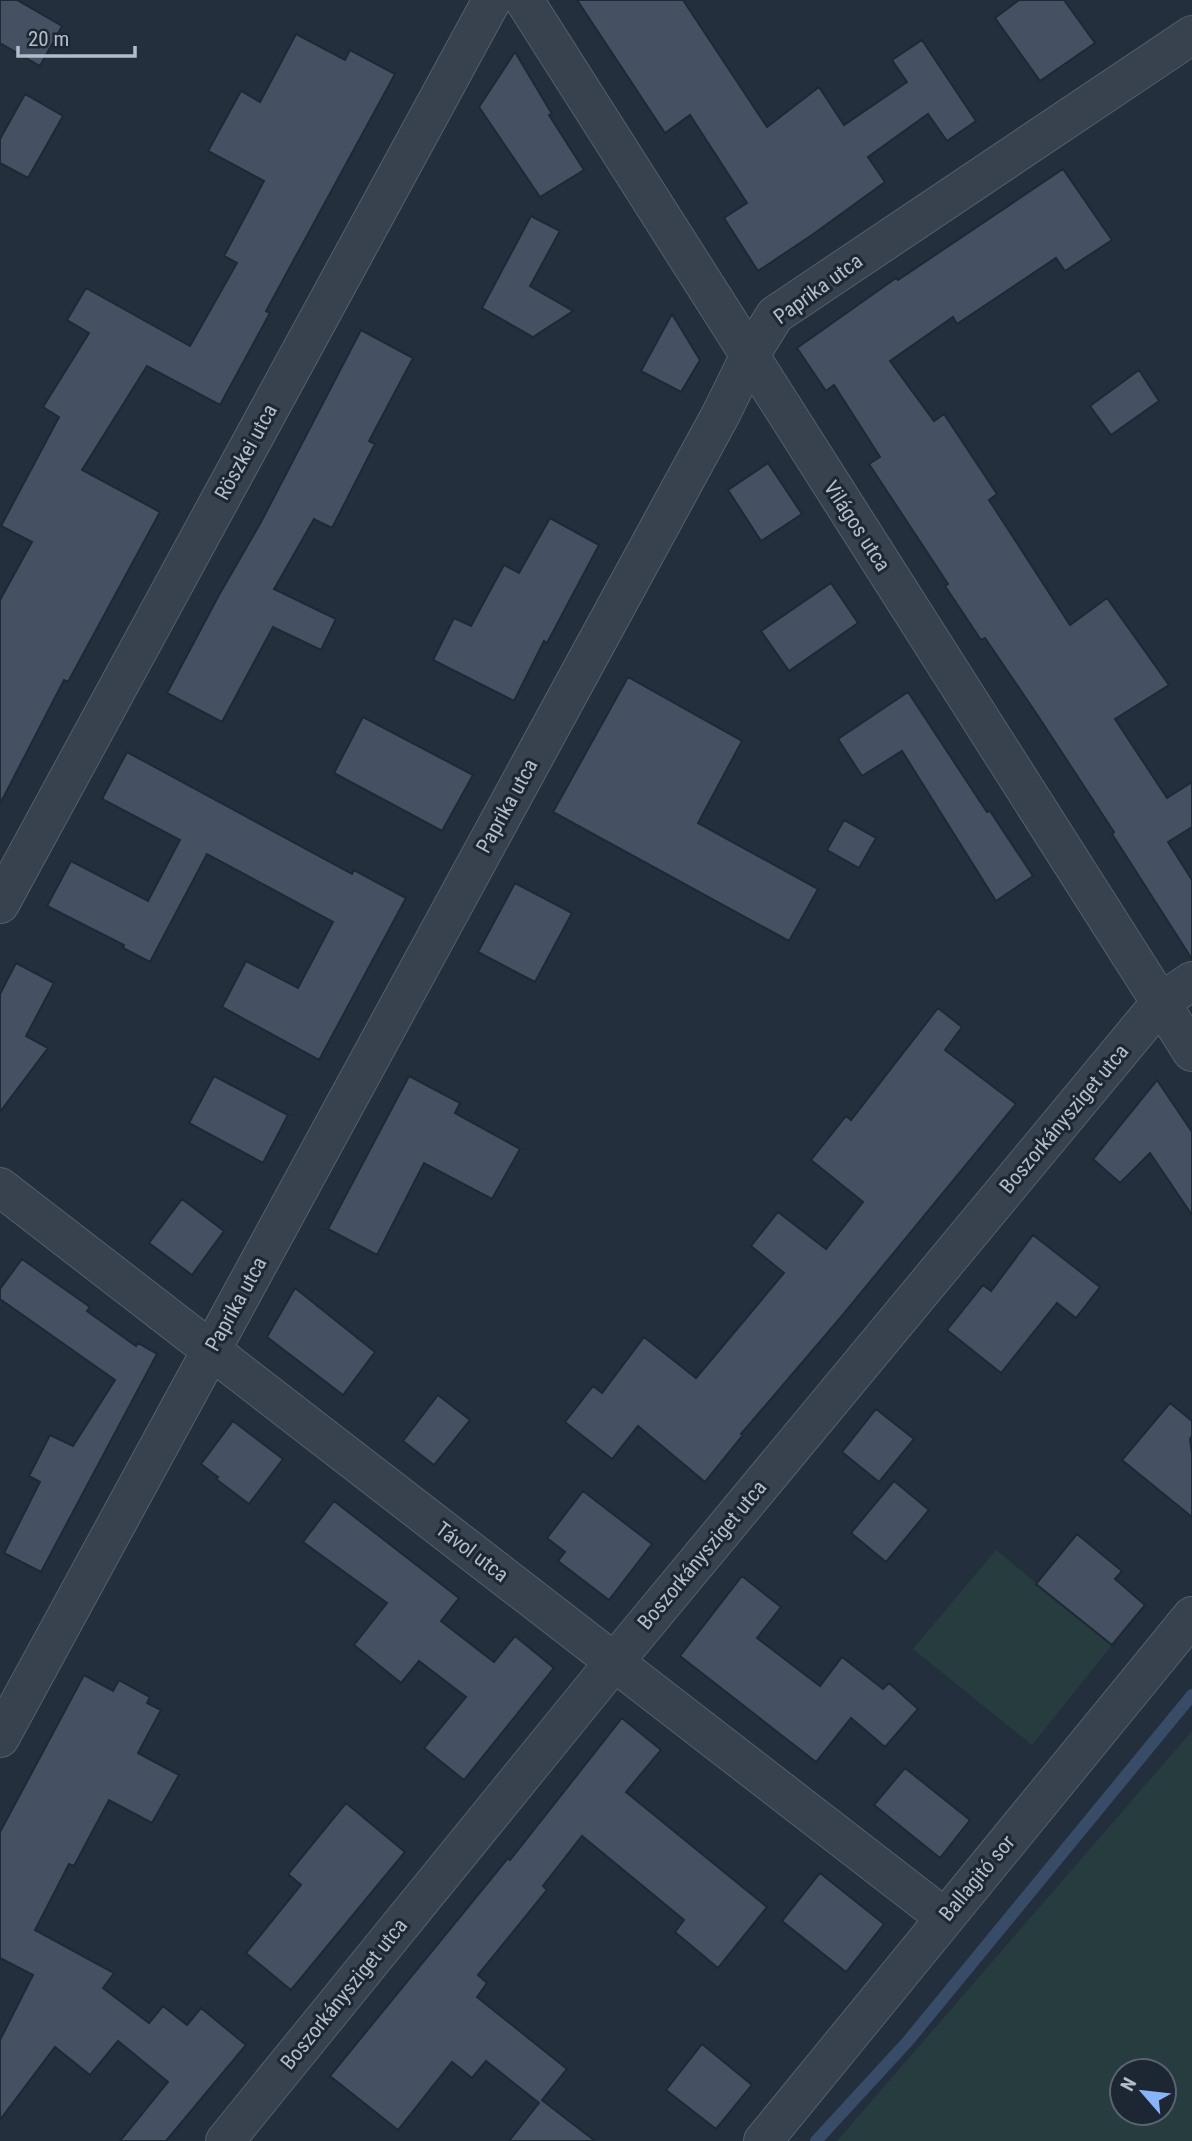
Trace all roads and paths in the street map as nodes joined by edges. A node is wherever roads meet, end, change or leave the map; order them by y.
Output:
1 (492, 0) edge
2 (524, 0) edge
3 (1192, 35) edge
4 (749, 357) junction
5 (0, 904) edge
6 (1177, 991) edge
7 (1192, 1052) edge
8 (0, 1187) edge
9 (211, 1351) junction
10 (1192, 1616) edge
11 (615, 1661) junction
12 (0, 1738) edge
13 (944, 1917) junction
14 (225, 2141) edge
15 (764, 2141) edge

1 - 5 street, Röszkei utca
2 - 4 street, Világos utca
3 - 4 street, Paprika utca
4 - 6 street, Világos utca
4 - 9 street, Paprika utca
6 - 7 street, Világos utca
6 - 11 street, Boszorkánysziget utca
8 - 9 street, Távol utca
9 - 11 street, Távol utca
9 - 12 street, Paprika utca
10 - 13 street, Ballagitó sor
11 - 13 street, Távol utca
11 - 14 street, Boszorkánysziget utca
13 - 15 street, Ballagitó sor

